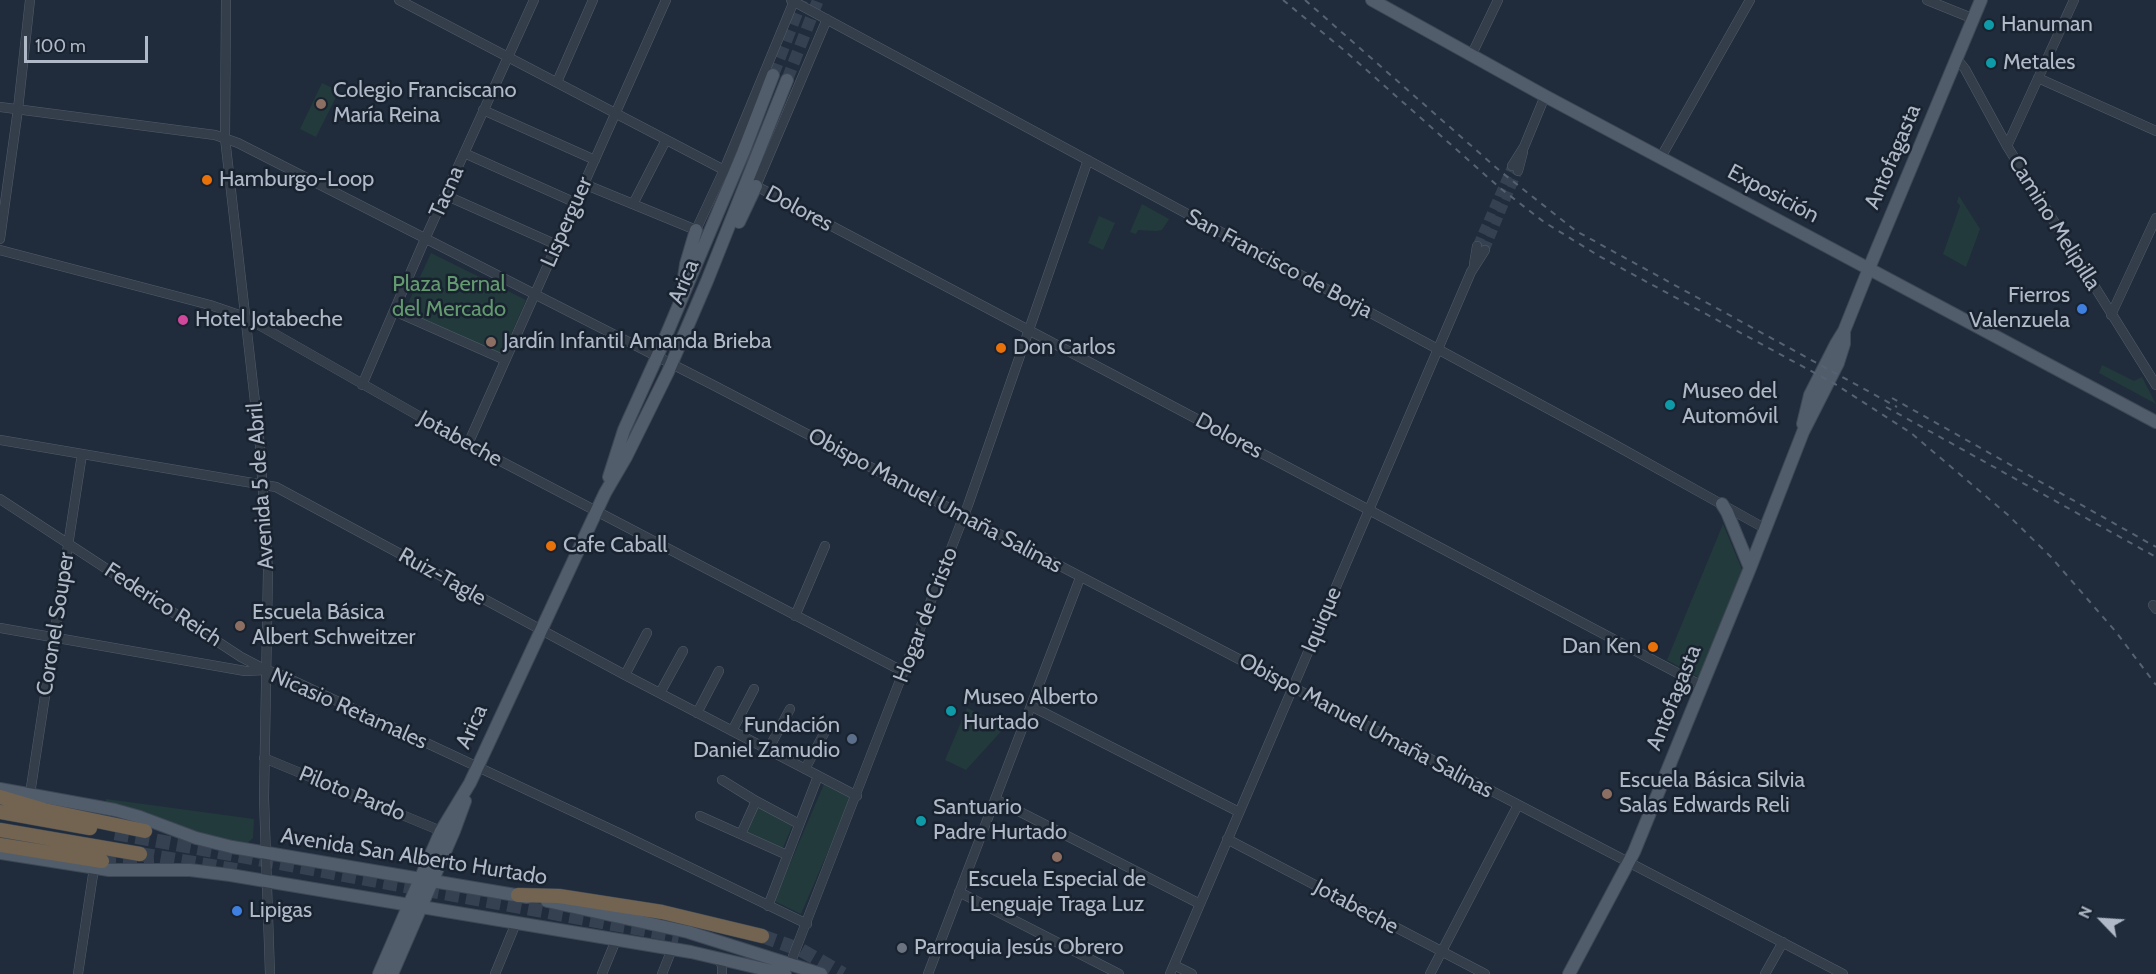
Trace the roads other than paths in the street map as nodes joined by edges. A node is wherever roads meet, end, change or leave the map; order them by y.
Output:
1 (30, 0) edge
2 (226, 0) edge
3 (399, 0) edge
4 (534, 0) edge
5 (593, 0) edge
6 (666, 0) edge
7 (1372, 0) edge
8 (1498, 0) edge
9 (1750, 0) edge
10 (1927, 0) edge
11 (1981, 0) edge
12 (2074, 0) edge
13 (793, 1) edge
14 (827, 19) junction
15 (1974, 19) junction
16 (1471, 56) junction
17 (508, 57) junction
18 (1957, 59) junction
19 (774, 75) tunnel mouth
20 (2038, 78) junction
21 (787, 80) tunnel mouth
22 (557, 82) junction
23 (1545, 96) junction
24 (0, 107) edge
25 (18, 110) junction
26 (483, 110) junction
27 (616, 113) junction
28 (2156, 132) edge
29 (225, 138) junction
30 (666, 140) junction
31 (2007, 147) junction
32 (464, 153) junction
33 (1661, 157) junction
34 (595, 160) junction
35 (1088, 160) junction
36 (1515, 168) tunnel mouth
37 (724, 170) junction
38 (584, 184) junction
39 (756, 186) junction
40 (445, 195) junction
41 (576, 202) junction
42 (633, 204) junction
43 (2156, 218) edge
44 (696, 230) junction
45 (0, 239) edge
46 (425, 239) junction
47 (556, 245) junction
48 (1481, 248) tunnel mouth
49 (0, 250) edge
50 (1868, 269) junction
51 (707, 281) junction
52 (534, 295) junction
53 (681, 300) junction
54 (394, 311) junction
55 (2111, 315) junction
56 (245, 317) junction
57 (1029, 330) junction
58 (1437, 350) junction
59 (657, 357) junction
60 (505, 360) junction
61 (671, 364) junction
62 (362, 385) junction
63 (2156, 385) edge
64 (2156, 422) edge
65 (0, 440) edge
66 (468, 444) junction
67 (82, 454) junction
68 (263, 484) junction
69 (604, 493) junction
70 (0, 498) edge
71 (1722, 504) junction
72 (1369, 510) junction
73 (596, 513) junction
74 (963, 516) junction
75 (1766, 529) junction
76 (68, 543) junction
77 (825, 546) dead end
78 (1750, 568) junction
79 (1080, 578) junction
80 (795, 616) junction
81 (0, 628) edge
82 (540, 630) junction
83 (647, 633) dead end
84 (54, 637) junction
85 (227, 647) junction
86 (683, 651) dead end
87 (223, 667) junction
88 (266, 670) junction
89 (719, 671) dead end
90 (904, 672) junction
91 (625, 675) junction
92 (1702, 686) junction
93 (1293, 687) junction
94 (754, 689) dead end
95 (660, 693) junction
96 (1031, 706) junction
97 (790, 709) dead end
98 (697, 713) junction
99 (827, 728) dead end
100 (732, 731) junction
101 (768, 750) junction
102 (264, 758) junction
103 (477, 767) junction
104 (805, 770) junction
105 (818, 776) junction
106 (722, 780) dead end
107 (470, 783) junction
108 (0, 789) edge
109 (30, 794) junction
110 (857, 796) junction
111 (0, 797) edge
112 (995, 799) junction
113 (756, 801) junction
114 (1518, 805) junction
115 (0, 812) edge
116 (1239, 812) junction
117 (700, 816) dead end
118 (799, 824) junction
119 (0, 830) edge
120 (145, 831) dead end
121 (441, 831) junction
122 (115, 833) tunnel mouth
123 (741, 834) junction
124 (1227, 839) junction
125 (0, 845) edge
126 (0, 853) edge
127 (140, 854) tunnel mouth
128 (266, 854) junction
129 (787, 855) junction
130 (1629, 863) junction
131 (98, 865) junction
132 (267, 881) junction
133 (425, 881) junction
134 (959, 892) junction
135 (518, 896) junction
136 (1200, 904) junction
137 (407, 906) junction
138 (768, 906) junction
139 (421, 908) junction
140 (516, 923) junction
141 (807, 924) junction
142 (762, 936) tunnel mouth
143 (616, 940) junction
144 (1783, 942) junction
145 (672, 949) junction
146 (1442, 951) junction
147 (718, 958) junction
148 (788, 969) edge
149 (1172, 969) edge
150 (78, 974) edge
151 (270, 974) edge
152 (379, 974) edge
153 (392, 974) edge
154 (495, 974) edge
155 (603, 974) edge
156 (662, 974) edge
157 (722, 974) edge
158 (821, 974) edge
159 (928, 974) edge
160 (1119, 974) edge
161 (1192, 974) edge
162 (1430, 974) edge
163 (1485, 974) edge
164 (1569, 974) edge
165 (1765, 974) edge
166 (1843, 974) edge

1 - 25 street
2 - 29 street, Avenida 5 de Abril
3 - 17 street
4 - 17 street, Tacna
5 - 22 street
6 - 27 street, Lisperguer
7 - 16 main road, Exposición
8 - 16 street
9 - 33 street
10 - 15 street
11 - 15 main road, Antofagasta
12 - 20 street
13 - 14 street, San Francisco de Borja
13 - 37 street, Arica
14 - 35 street, San Francisco de Borja
14 - 39 street
15 - 18 main road, Antofagasta
16 - 23 main road, Exposición
17 - 22 street
17 - 26 street, Tacna
18 - 31 street, Camino Melipilla
18 - 50 main road, Antofagasta
19 - 53 main road, Arica
20 - 28 street
20 - 31 street
21 - 51 main road, Arica
22 - 27 street
23 - 33 main road, Exposición
23 - 36 street
24 - 25 street, Obispo Manuel Umaña Salinas
25 - 29 street, Obispo Manuel Umaña Salinas
25 - 45 street
26 - 32 street, Tacna
26 - 34 street
27 - 30 street
27 - 34 street, Lisperguer
29 - 46 street, Obispo Manuel Umaña Salinas
29 - 56 street, Avenida 5 de Abril
30 - 37 street
30 - 42 street
31 - 55 street, Camino Melipilla
32 - 40 street, Tacna
32 - 41 street
33 - 50 main road, Exposición
34 - 38 street, Lisperguer
35 - 57 street, Hogar de Cristo
35 - 58 street, San Francisco de Borja
37 - 44 street, Arica
38 - 41 street, Lisperguer
38 - 42 street
39 - 51 main road
39 - 57 street, Dolores
40 - 46 street, Tacna
40 - 47 street
41 - 47 street, Lisperguer
42 - 44 street
43 - 55 street
44 - 53 main road
46 - 52 street, Obispo Manuel Umaña Salinas
46 - 54 street, Tacna
47 - 52 street, Lisperguer
48 - 58 street, Iquique
49 - 56 street, Jotabeche
50 - 64 main road, Exposición
50 - 75 main road, Antofagasta
51 - 61 main road, Arica
52 - 59 street, Obispo Manuel Umaña Salinas
52 - 60 street, Lisperguer
53 - 59 main road, Arica
54 - 60 street
54 - 62 street, Tacna
55 - 63 street, Camino Melipilla
56 - 62 street, Jotabeche
56 - 68 street, Avenida 5 de Abril
57 - 72 street, Dolores
57 - 74 street, Hogar de Cristo
58 - 71 street, San Francisco de Borja
58 - 72 street, Iquique
59 - 61 street, Obispo Manuel Umaña Salinas
59 - 69 main road, Arica
60 - 66 street, Lisperguer
61 - 69 main road, Arica
61 - 74 street, Obispo Manuel Umaña Salinas
62 - 66 street, Jotabeche
65 - 67 street, Ruiz-Tagle
66 - 73 street, Jotabeche
67 - 68 street, Ruiz-Tagle
67 - 76 street, Coronel Souper
68 - 82 street, Ruiz-Tagle
68 - 88 street, Avenida 5 de Abril
69 - 73 main road, Arica
70 - 76 street, Federico Reich
71 - 75 street, San Francisco de Borja
71 - 78 main road
72 - 92 street, Dolores
72 - 93 street, Iquique
73 - 80 street, Jotabeche
73 - 82 main road, Arica
74 - 79 street, Obispo Manuel Umaña Salinas
74 - 90 street, Hogar de Cristo
75 - 78 main road, Antofagasta
76 - 84 street, Coronel Souper
76 - 85 street, Federico Reich
77 - 80 street
78 - 92 main road, Antofagasta
79 - 93 street, Obispo Manuel Umaña Salinas
79 - 96 street
80 - 90 street, Jotabeche
81 - 84 street, Nicasio Retamales
82 - 91 street, Ruiz-Tagle
82 - 103 main road, Arica
83 - 91 street
84 - 87 street, Nicasio Retamales
84 - 109 street, Coronel Souper
85 - 87 street
85 - 88 street, Federico Reich
86 - 95 street
87 - 88 street, Nicasio Retamales
88 - 102 street, Avenida 5 de Abril
88 - 103 street, Nicasio Retamales
89 - 98 street
90 - 110 street, Hogar de Cristo
91 - 95 street, Ruiz-Tagle
92 - 130 main road, Antofagasta
93 - 114 street, Obispo Manuel Umaña Salinas
93 - 116 street, Iquique
94 - 100 street
95 - 98 street, Ruiz-Tagle
96 - 112 street
96 - 116 street
97 - 101 street
98 - 100 street, Ruiz-Tagle
99 - 104 street
100 - 101 street, Ruiz-Tagle
101 - 104 street, Ruiz-Tagle
102 - 121 street, Piloto Pardo
102 - 128 street, Avenida 5 de Abril
103 - 107 main road, Arica
103 - 138 street, Nicasio Retamales
104 - 105 street, Ruiz-Tagle
105 - 110 street, Ruiz-Tagle
105 - 118 street
106 - 113 street
107 - 121 main road, Arica
107 - 133 main road, Arica
108 - 109 main road, Avenida San Alberto Hurtado
109 - 128 main road, Avenida San Alberto Hurtado
110 - 141 street, Hogar de Cristo
111 - 120 highway
112 - 134 street
112 - 136 street
113 - 118 street
113 - 123 street
114 - 130 street, Obispo Manuel Umaña Salinas
114 - 146 street
115 - 122 highway
116 - 124 street, Iquique
117 - 123 street
118 - 129 street
119 - 127 highway
121 - 133 main road, Arica
123 - 129 street
124 - 136 street, Iquique
124 - 146 street, Jotabeche
125 - 131 highway
126 - 131 main road, Avenida San Alberto Hurtado
128 - 132 street, Avenida 5 de Abril
128 - 133 main road, Avenida San Alberto Hurtado
129 - 138 street
130 - 144 street, Obispo Manuel Umaña Salinas
130 - 164 main road, Antofagasta
131 - 132 main road, Avenida San Alberto Hurtado
131 - 150 street
132 - 137 main road, Avenida San Alberto Hurtado
132 - 151 street, Avenida 5 de Abril
133 - 135 main road, Avenida San Alberto Hurtado
133 - 137 main road, Arica
133 - 139 main road, Arica
134 - 159 street
134 - 160 street
135 - 142 highway
135 - 148 main road, Avenida San Alberto Hurtado
136 - 149 street, Iquique
137 - 139 main road, Avenida San Alberto Hurtado
137 - 152 main road, Arica
138 - 141 street, Nicasio Retamales
139 - 140 main road, Avenida San Alberto Hurtado
139 - 153 main road, Arica
140 - 143 main road, Avenida San Alberto Hurtado
140 - 154 street
141 - 148 street, Hogar de Cristo
143 - 145 main road, Avenida San Alberto Hurtado
143 - 155 street
144 - 165 street
144 - 166 street, Obispo Manuel Umaña Salinas
145 - 147 main road, Avenida San Alberto Hurtado
145 - 156 street
146 - 162 street
146 - 163 street, Jotabeche
147 - 148 main road, Avenida San Alberto Hurtado
147 - 157 street
148 - 158 main road, Avenida San Alberto Hurtado
149 - 161 street

